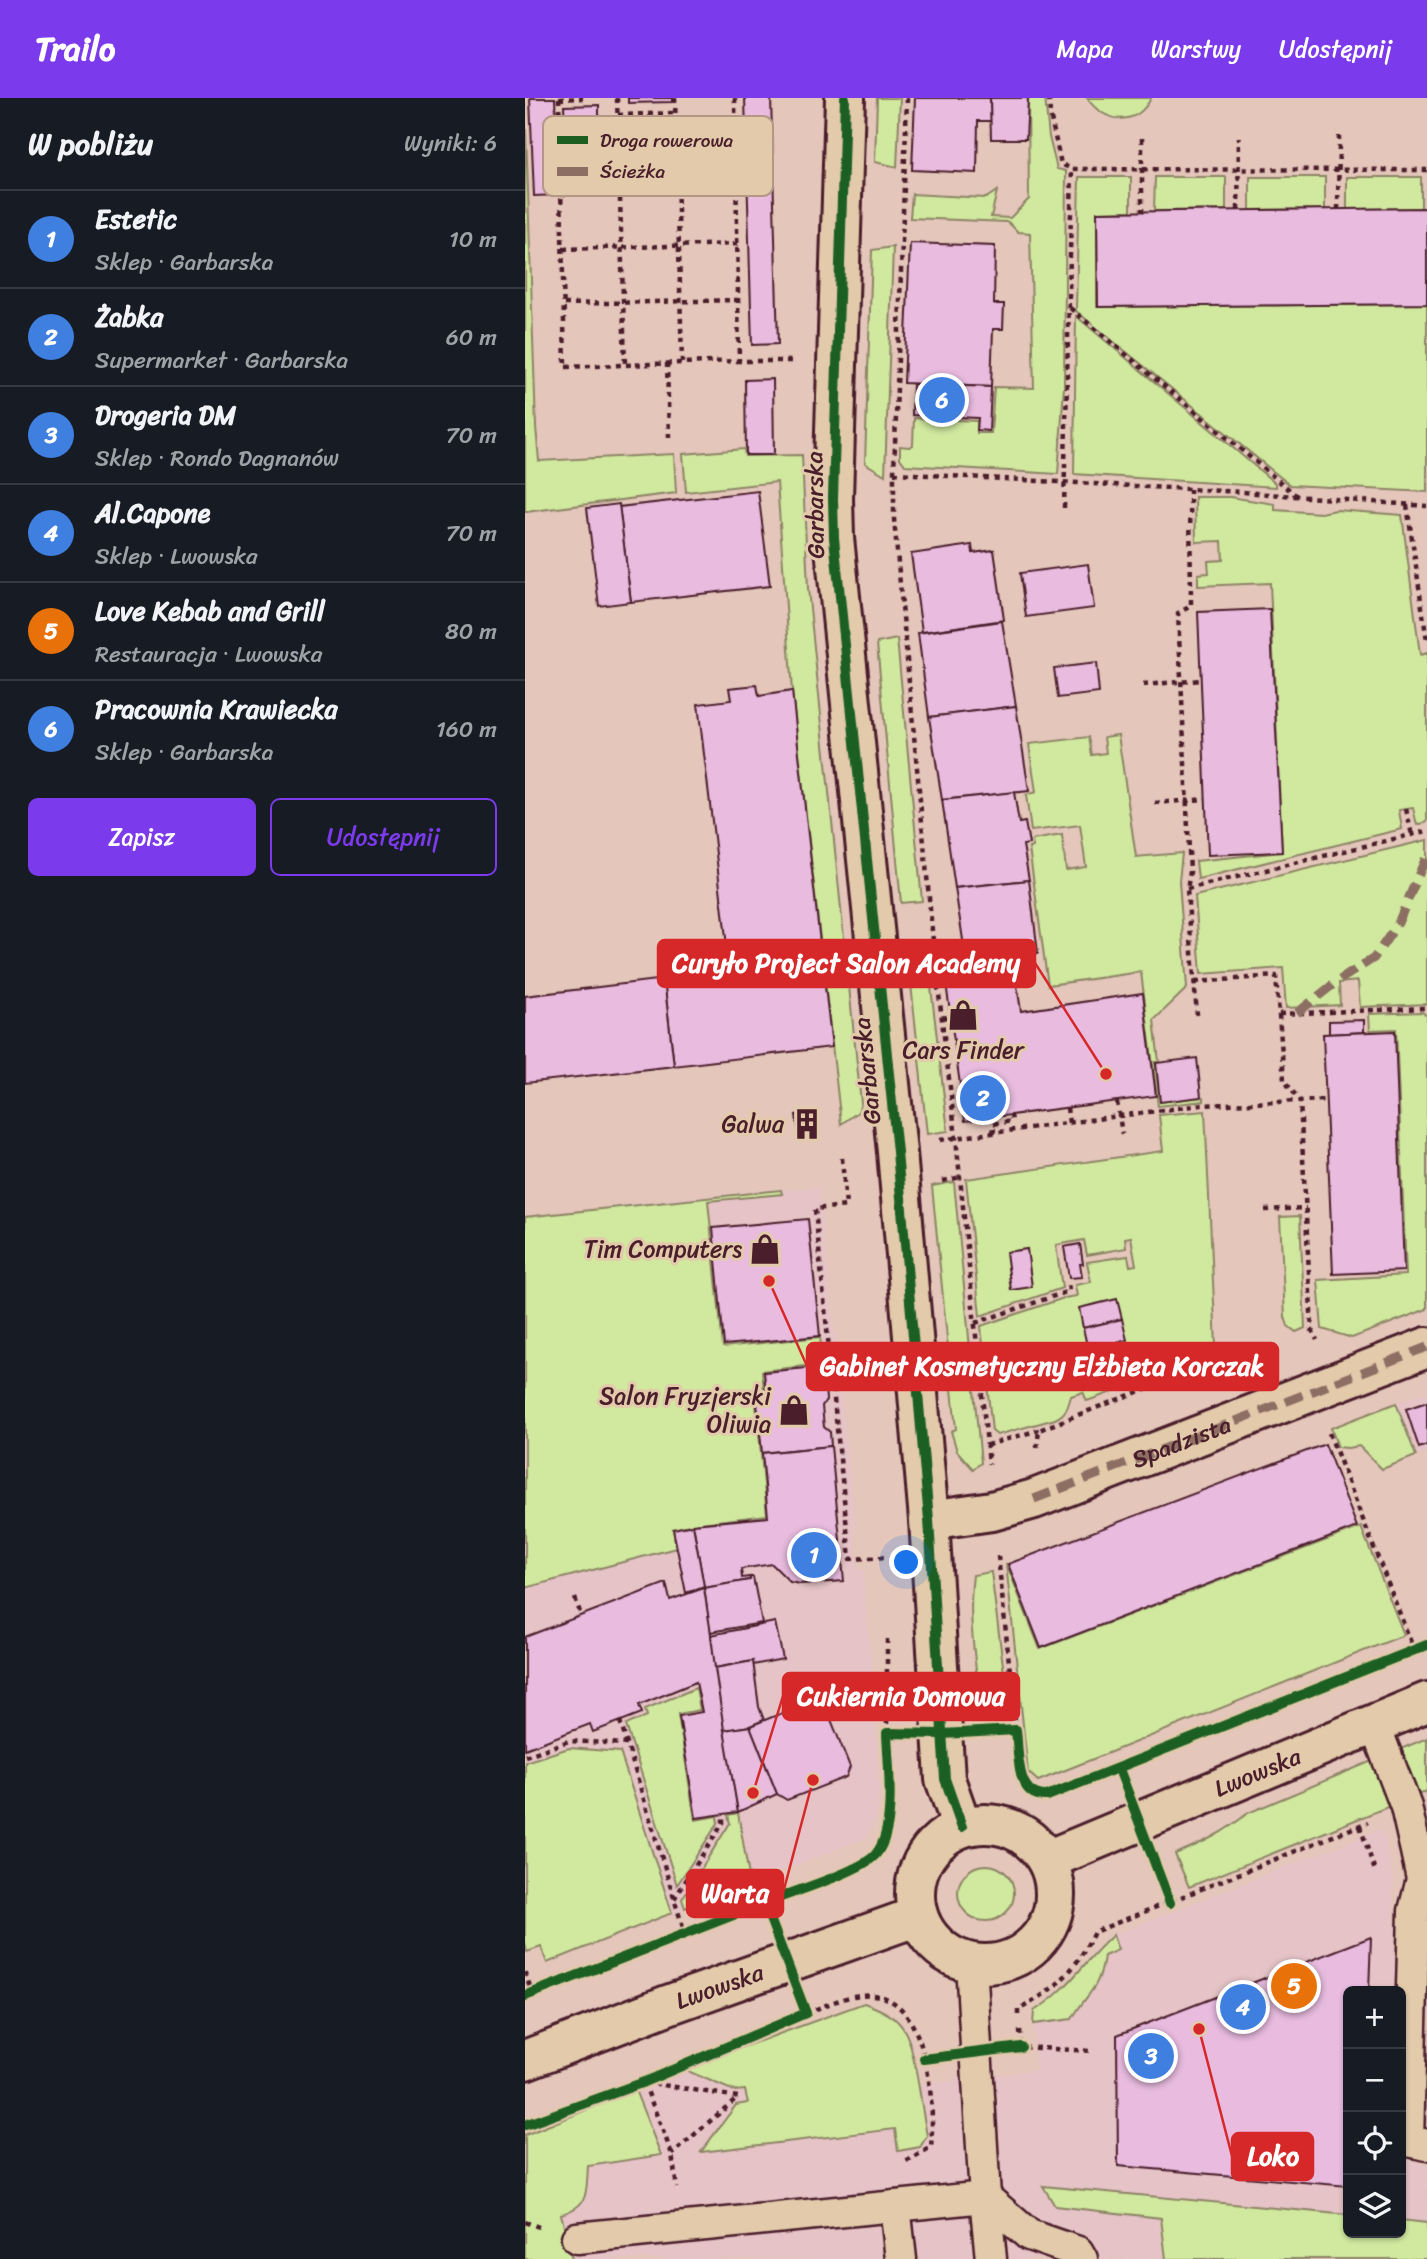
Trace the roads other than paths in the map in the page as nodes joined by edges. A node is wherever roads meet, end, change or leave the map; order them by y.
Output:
1 (845, 98) edge
2 (1427, 1347) edge
3 (929, 1520) junction
4 (1427, 1702) edge
5 (1374, 1723) junction
6 (962, 1827) junction
7 (1047, 1860) junction
8 (918, 1916) junction
9 (971, 1963) junction
10 (525, 2060) edge
11 (1427, 2145) edge
12 (985, 2197) junction
13 (895, 2206) junction
14 (577, 2238) dead end
15 (901, 2259) edge
16 (991, 2259) edge
17 (1082, 2259) edge

1 - 3 street, Garbarska
2 - 3 street, Spadzista
3 - 6 street, Garbarska
4 - 5 street, Lwowska
5 - 7 street, Lwowska
5 - 11 lane
6 - 7 street
6 - 8 street
7 - 9 street
8 - 9 street
8 - 10 street, Lwowska
9 - 12 lane
12 - 13 lane
12 - 16 lane
12 - 17 lane
13 - 14 lane
13 - 15 lane

